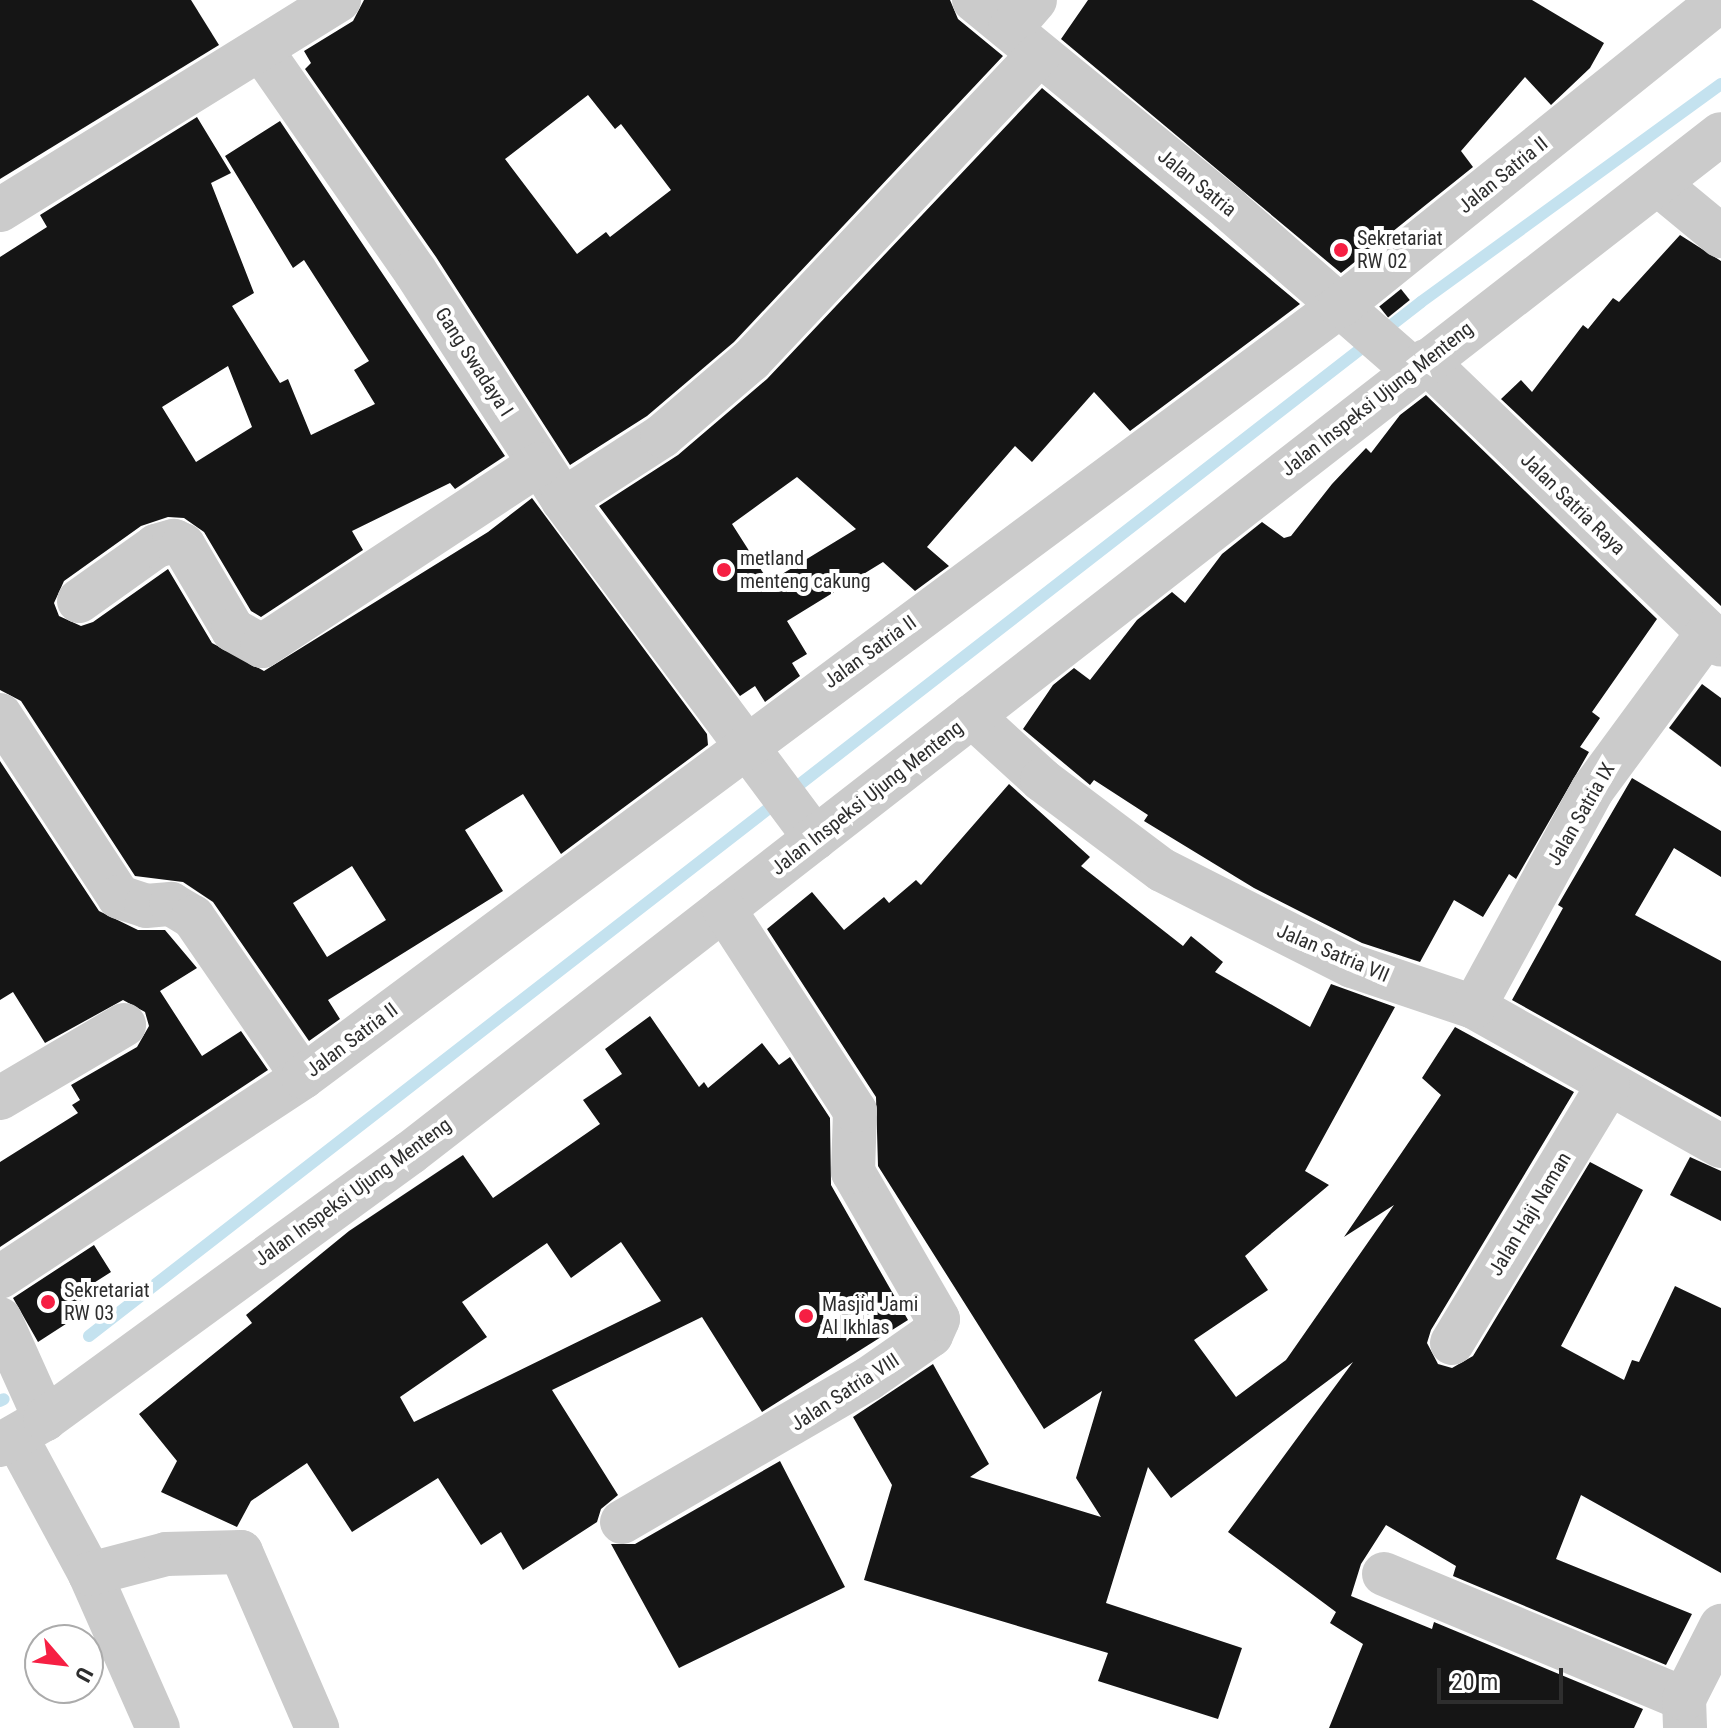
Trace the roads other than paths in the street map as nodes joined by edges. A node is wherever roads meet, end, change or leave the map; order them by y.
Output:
1 (339, 0) edge
2 (974, 0) edge
3 (1721, 0) edge
4 (1028, 28) edge
5 (262, 51) junction
6 (1721, 134) edge
7 (1658, 184) junction
8 (0, 210) edge
9 (1721, 236) edge
10 (1343, 310) junction
11 (1416, 366) junction
12 (539, 464) junction
13 (563, 500) junction
14 (79, 601) dead end
15 (1714, 639) edge
16 (0, 715) edge
17 (972, 716) junction
18 (755, 760) junction
19 (808, 829) junction
20 (724, 909) junction
21 (1474, 1007) junction
22 (124, 1025) dead end
23 (303, 1077) junction
24 (1608, 1085) junction
25 (0, 1098) edge
26 (1721, 1146) edge
27 (0, 1277) edge
28 (0, 1319) edge
29 (1452, 1343) dead end
30 (24, 1424) edge
31 (622, 1522) dead end
32 (90, 1574) junction
33 (1384, 1574) dead end
34 (1721, 1626) edge
35 (1690, 1697) edge
36 (158, 1728) edge
37 (317, 1728) edge

1 - 5 street
2 - 4 street, Jalan Satria
3 - 10 street, Jalan Satria II
4 - 10 street, Jalan Satria
4 - 13 street
5 - 8 street
5 - 12 street, Gang Swadaya I
6 - 7 street, Jalan Inspeksi Ujung Menteng
7 - 9 street
7 - 11 street, Jalan Inspeksi Ujung Menteng
10 - 11 street, Jalan Satria
10 - 18 street, Jalan Satria II
11 - 15 street, Jalan Satria Raya
11 - 17 street, Jalan Inspeksi Ujung Menteng
12 - 13 street, Gang Swadaya I
12 - 14 street
13 - 18 street, Gang Swadaya I
15 - 21 street, Jalan Satria IX
16 - 23 street
17 - 19 street, Jalan Inspeksi Ujung Menteng
17 - 21 street, Jalan Satria VII
18 - 19 street, Gang Swadaya I
18 - 23 street, Jalan Satria II
19 - 20 street, Jalan Inspeksi Ujung Menteng
20 - 30 street, Jalan Inspeksi Ujung Menteng
20 - 31 street, Jalan Satria VIII
21 - 24 street, Jalan Satria VII
22 - 25 street
23 - 27 street, Jalan Satria II
24 - 26 street, Jalan Satria VII
24 - 29 street, Jalan Haji Naman
28 - 30 street
30 - 32 street
32 - 36 street
32 - 37 street
33 - 35 street
34 - 35 street

